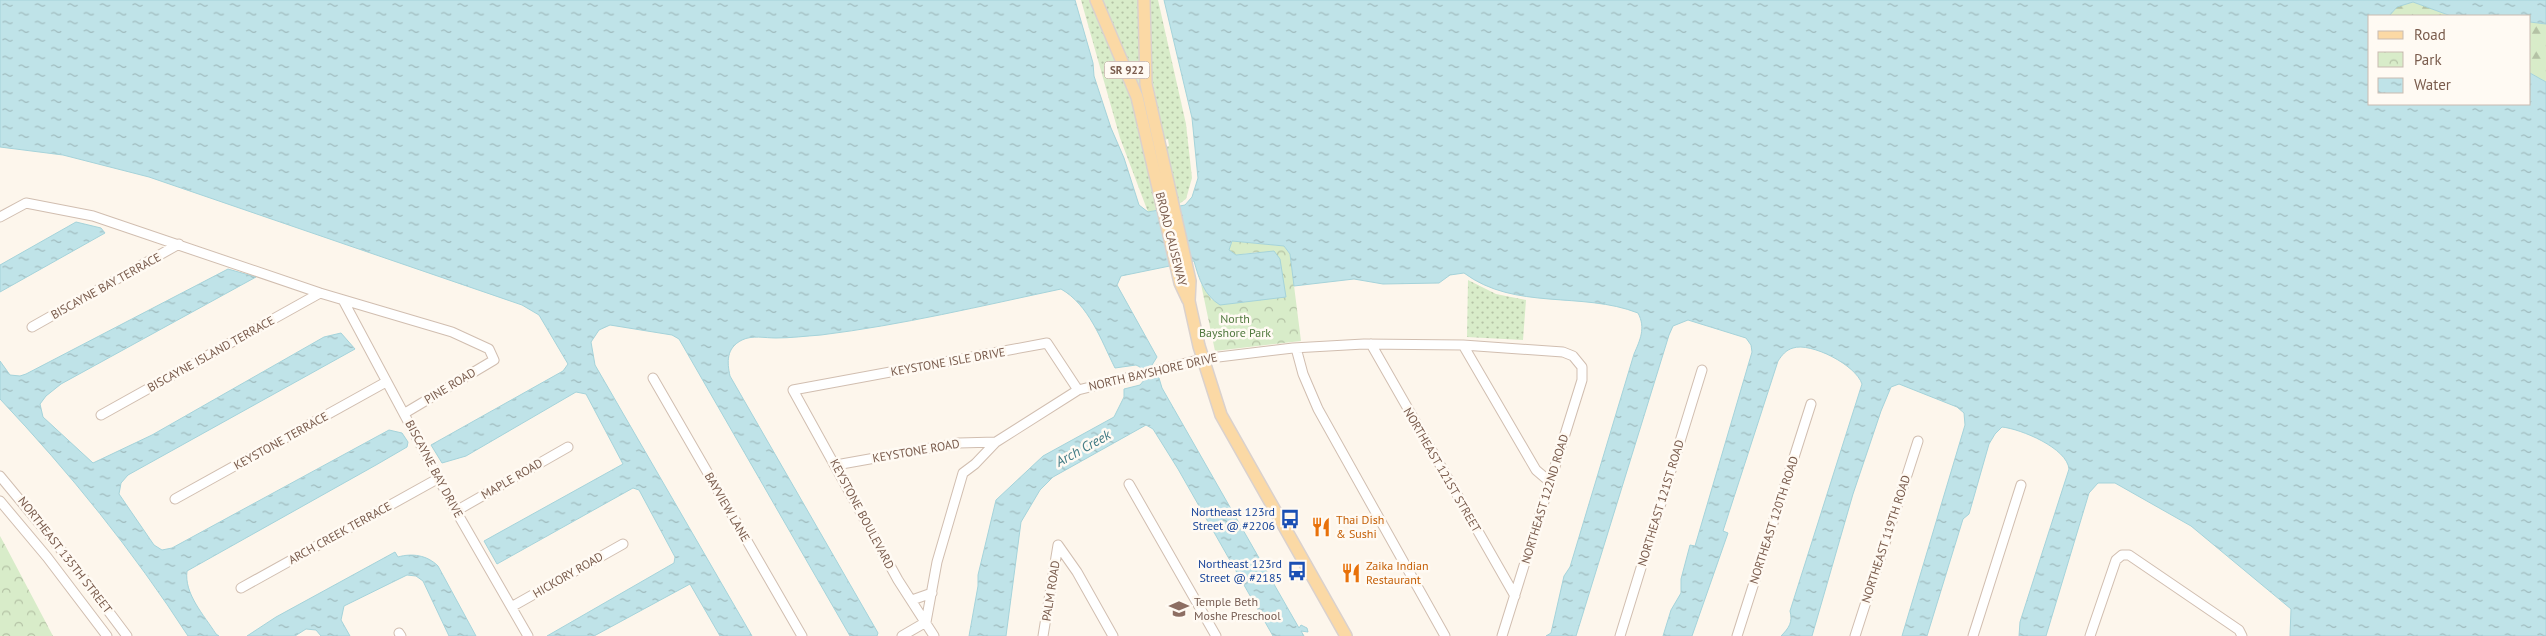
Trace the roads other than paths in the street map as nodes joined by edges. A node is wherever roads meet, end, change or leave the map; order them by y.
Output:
1 (1096, 0) edge
2 (1144, 0) edge
3 (1166, 199) junction
4 (0, 217) edge
5 (179, 244) junction
6 (320, 293) junction
7 (343, 300) junction
8 (364, 306) junction
9 (353, 322) junction
10 (32, 327) dead end
11 (1371, 344) junction
12 (1463, 345) junction
13 (1296, 348) junction
14 (1202, 359) junction
15 (1579, 362) joint
16 (1702, 370) dead end
17 (653, 378) dead end
18 (386, 382) junction
19 (793, 390) joint
20 (1078, 390) junction
21 (1811, 404) dead end
22 (405, 413) junction
23 (102, 415) dead end
24 (1918, 441) dead end
25 (996, 442) junction
26 (568, 447) dead end
27 (836, 465) junction
28 (0, 476) edge
29 (439, 478) junction
30 (1550, 482) junction
31 (1129, 484) dead end
32 (2021, 485) dead end
33 (175, 499) dead end
34 (0, 501) edge
35 (456, 511) junction
36 (623, 544) dead end
37 (241, 588) dead end
38 (932, 592) junction
39 (1515, 596) junction
40 (912, 600) junction
41 (513, 606) junction
42 (926, 622) junction
43 (107, 636) edge
44 (127, 636) edge
45 (528, 636) edge
46 (802, 636) edge
47 (902, 636) edge
48 (934, 636) edge
49 (1043, 636) edge
50 (1113, 636) edge
51 (1216, 636) edge
52 (1346, 636) edge
53 (1445, 636) edge
54 (1502, 636) edge
55 (1620, 636) edge
56 (1737, 636) edge
57 (1855, 636) edge
58 (1973, 636) edge
59 (2090, 636) edge
60 (2242, 636) edge

1 - 3 main road, BROAD CAUSEWAY / SR 922
2 - 3 main road, BROAD CAUSEWAY / SR 922
3 - 14 main road, BROAD CAUSEWAY / SR 922
4 - 5 street
5 - 6 street
5 - 10 street, BISCAYNE BAY TERRACE
6 - 7 street
6 - 23 street, BISCAYNE ISLAND TERRACE
7 - 8 street
7 - 9 street, BISCAYNE BAY DRIVE
8 - 9 street
8 - 22 street, PINE ROAD
9 - 18 street, BISCAYNE BAY DRIVE
11 - 12 street, NORTH BAYSHORE DRIVE
11 - 13 street, NORTH BAYSHORE DRIVE
11 - 39 street, NORTHEAST 121ST STREET
12 - 15 street, NORTH BAYSHORE DRIVE
12 - 30 street
13 - 14 street, NORTH BAYSHORE DRIVE
13 - 53 street
14 - 20 street, NORTH BAYSHORE DRIVE
14 - 52 main road, SR 922
15 - 30 street, NORTHEAST 122ND ROAD
16 - 55 street, NORTHEAST 121ST ROAD
17 - 46 street, BAYVIEW LANE
18 - 22 street, BISCAYNE BAY DRIVE
18 - 33 street, KEYSTONE TERRACE
19 - 20 street, KEYSTONE ISLE DRIVE
19 - 27 street, KEYSTONE BOULEVARD
20 - 25 street, NORTH BAYSHORE DRIVE
21 - 56 street, NORTHEAST 120TH ROAD
22 - 29 street, BISCAYNE BAY DRIVE
24 - 57 street, NORTHEAST 119TH ROAD
25 - 27 street, KEYSTONE ROAD
25 - 38 street, NORTH BAYSHORE DRIVE
26 - 35 street, MAPLE ROAD
27 - 40 street, KEYSTONE BOULEVARD
28 - 44 street, NORTHEAST 135TH STREET
29 - 35 street, BISCAYNE BAY DRIVE
29 - 37 street, ARCH CREEK TERRACE
30 - 39 street, NORTHEAST 122ND ROAD
31 - 51 street
32 - 58 street
34 - 43 street, NORTHEAST 135TH STREET
35 - 41 street, BISCAYNE BAY DRIVE
36 - 41 street, HICKORY ROAD
38 - 40 street
38 - 42 street, NORTH BAYSHORE DRIVE
39 - 54 street, NORTHEAST 122ND ROAD
40 - 42 street, KEYSTONE BOULEVARD
41 - 45 street, BISCAYNE BAY DRIVE
42 - 47 street
42 - 48 street, KEYSTONE BOULEVARD
49 - 50 street, PALM ROAD
59 - 60 street

